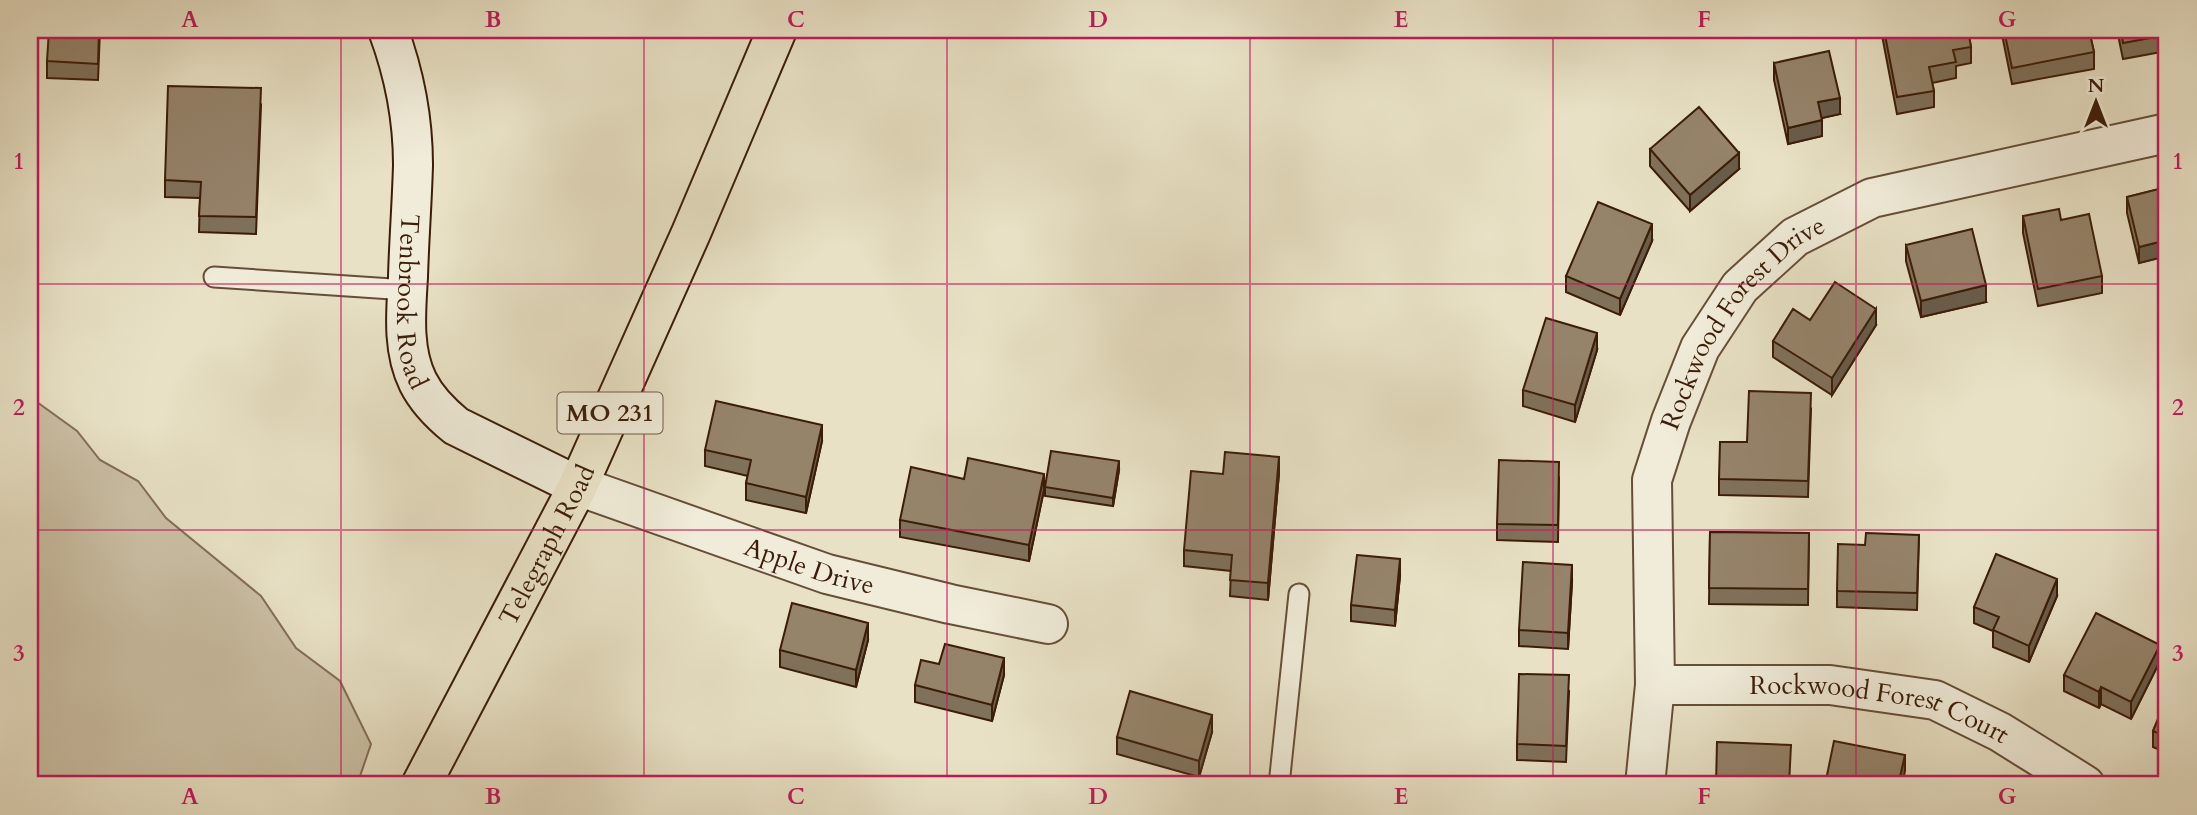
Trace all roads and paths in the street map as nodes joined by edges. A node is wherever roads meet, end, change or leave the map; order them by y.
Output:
1 (388, 30) edge
2 (777, 30) edge
3 (2167, 133) edge
4 (214, 277) dead end
5 (407, 290) junction
6 (578, 486) junction
7 (1299, 594) dead end
8 (1048, 624) dead end
9 (1655, 685) junction
10 (421, 785) edge
11 (1279, 785) edge
12 (1645, 785) edge
13 (2085, 785) edge

1 - 5 street, Tenbrook Road
2 - 6 main road, Telegraph Road / MO 231
3 - 9 street, Rockwood Forest Drive
4 - 5 lane
5 - 6 street, Tenbrook Road
6 - 8 street, Apple Drive
6 - 10 main road, Telegraph Road / MO 231
7 - 11 lane
9 - 12 street, Rockwood Forest Drive
9 - 13 street, Rockwood Forest Court

